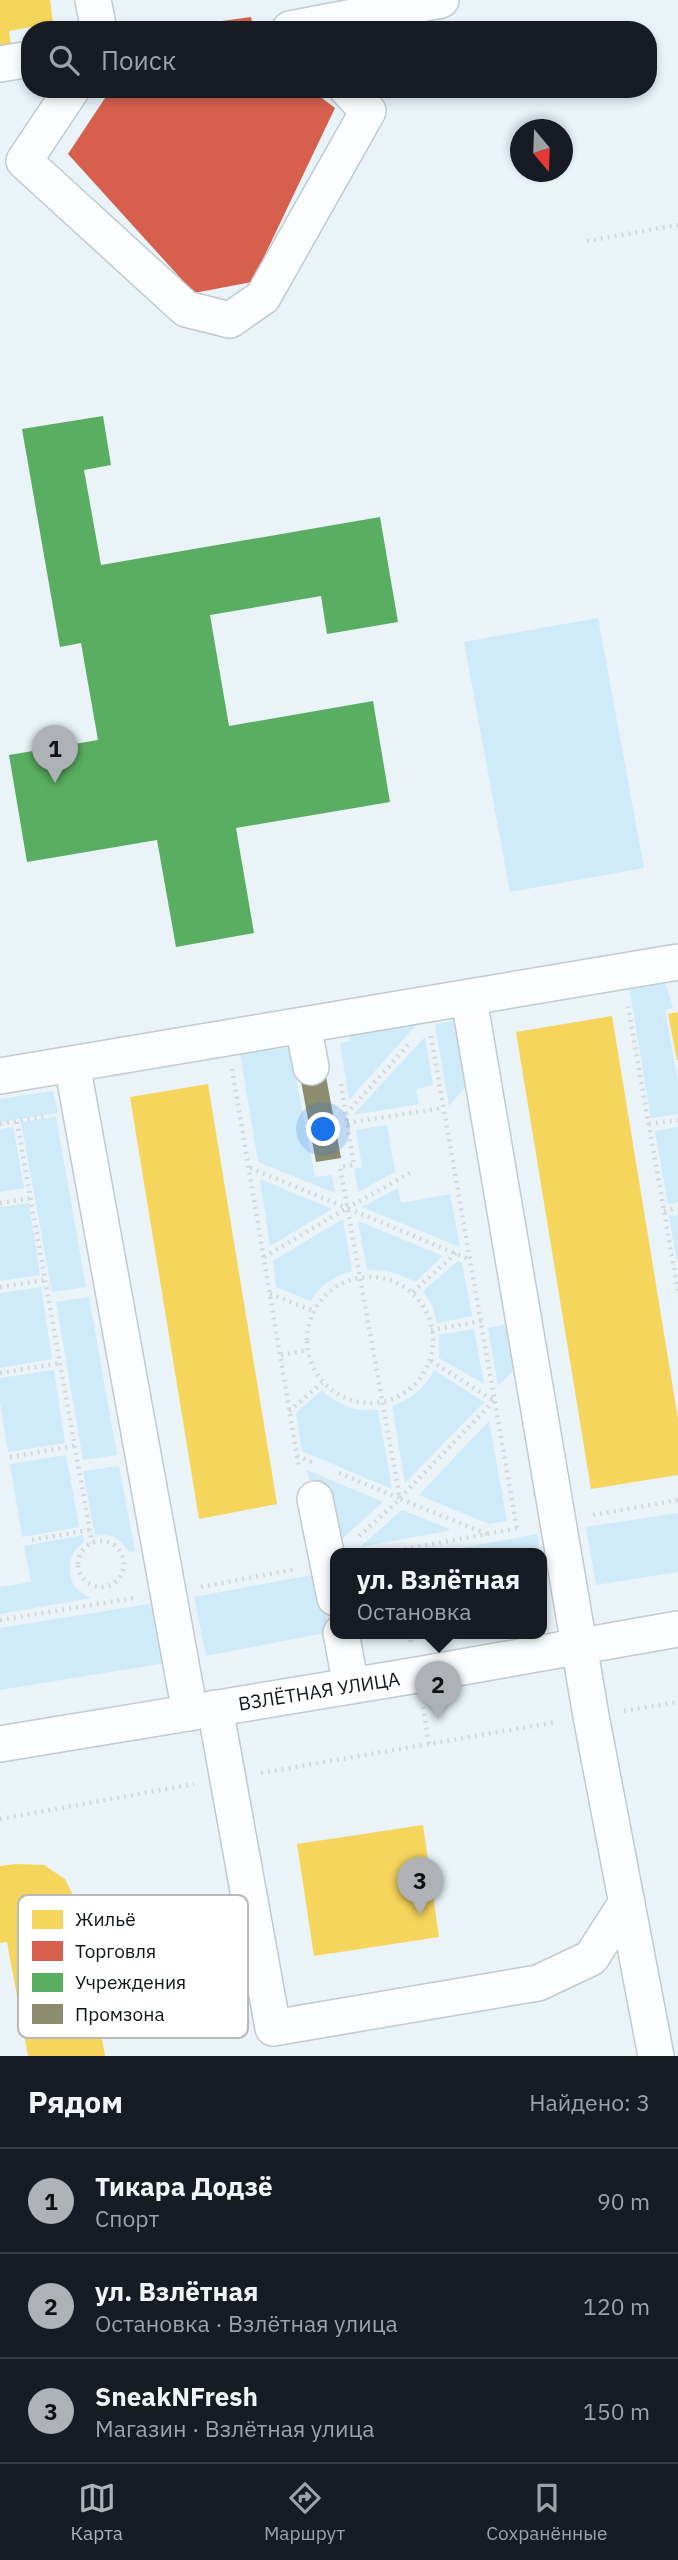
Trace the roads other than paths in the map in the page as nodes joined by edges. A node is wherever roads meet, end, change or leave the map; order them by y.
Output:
1 (93, 0) edge
2 (441, 0) edge
3 (289, 19) edge
4 (97, 21) edge
5 (21, 60) edge
6 (0, 64) edge
7 (66, 98) edge
8 (356, 98) edge
9 (678, 962) edge
10 (469, 999) junction
11 (303, 1025) junction
12 (72, 1064) junction
13 (325, 1071) road end
14 (0, 1076) edge
15 (318, 1477) road end
16 (330, 1562) edge
17 (678, 1629) edge
18 (342, 1639) edge
19 (579, 1646) junction
20 (352, 1686) junction
21 (203, 1711) junction
22 (0, 1744) edge
23 (627, 1902) junction
24 (656, 2056) edge

1 - 4 street
2 - 3 street
5 - 6 street
7 - 8 street
9 - 10 street
10 - 11 street
10 - 19 street
11 - 12 street
11 - 13 street
12 - 14 street
12 - 21 street
15 - 16 street
17 - 19 street, ВЗЛЁТНАЯ УЛИЦА
18 - 20 street
19 - 20 street, ВЗЛЁТНАЯ УЛИЦА
19 - 23 street
20 - 21 street, ВЗЛЁТНАЯ УЛИЦА
21 - 22 street, ВЗЛЁТНАЯ УЛИЦА
21 - 23 street
23 - 24 street

